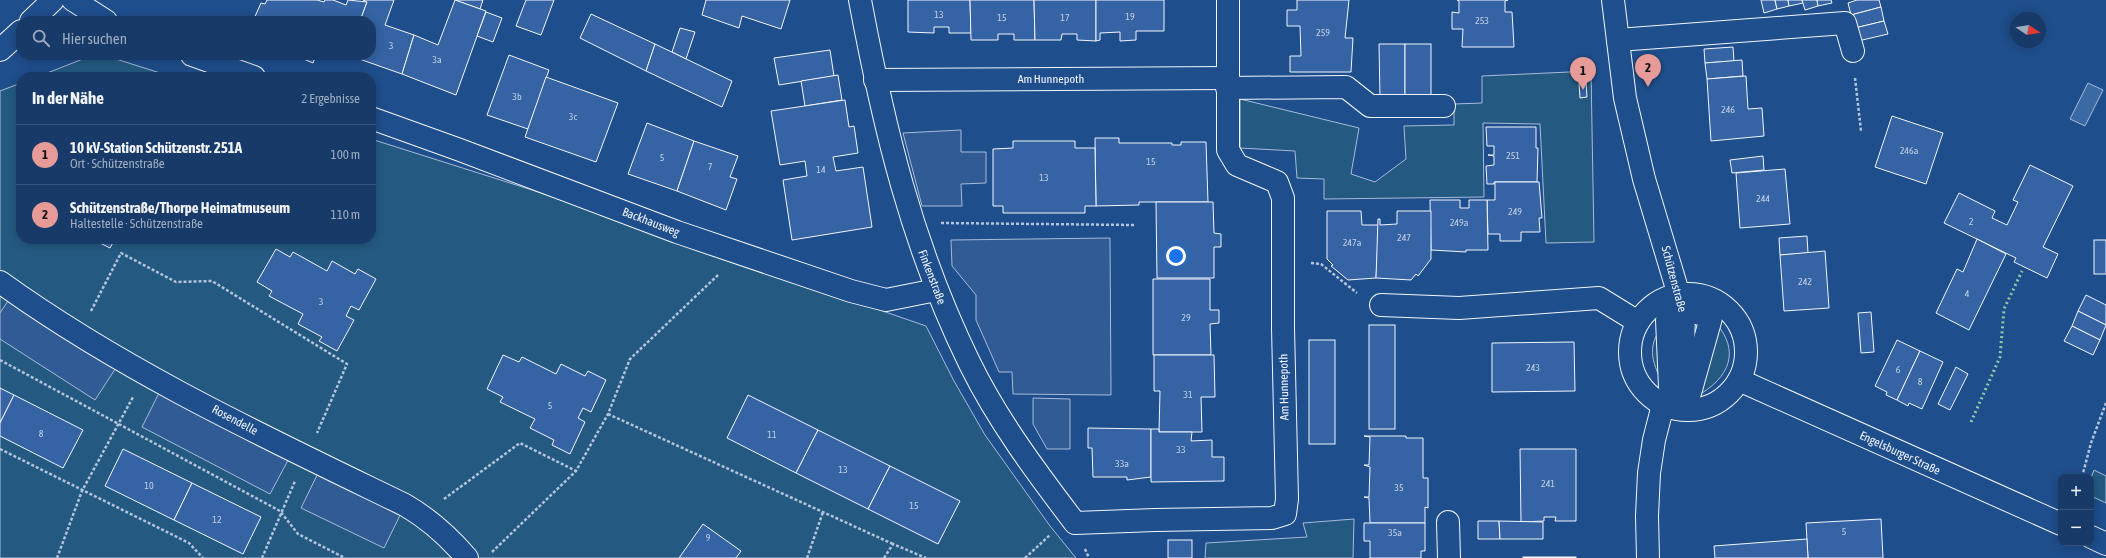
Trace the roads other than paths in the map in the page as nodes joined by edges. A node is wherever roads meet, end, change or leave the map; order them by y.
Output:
1 (53, 0) edge
2 (73, 0) edge
3 (860, 0) edge
4 (1228, 0) edge
5 (1613, 0) edge
6 (36, 16) edge
7 (98, 16) edge
8 (16, 36) edge
9 (1618, 40) junction
10 (0, 50) edge
11 (1853, 51) road end
12 (206, 60) edge
13 (240, 72) edge
14 (875, 80) junction
15 (1227, 83) junction
16 (1444, 106) dead end
17 (376, 120) edge
18 (0, 282) edge
19 (936, 290) junction
20 (1682, 303) junction
21 (1381, 305) road end
22 (1638, 322) junction
23 (1739, 380) junction
24 (1668, 397) junction
25 (1448, 522) dead end
26 (1074, 523) joint
27 (2058, 523) edge
28 (2094, 538) edge
29 (2106, 544) edge
30 (467, 558) edge
31 (1449, 558) edge
32 (1648, 558) edge

1 - 6 street
2 - 7 street
3 - 14 street, Finkenstraße
4 - 15 street, Am Hunnepoth
5 - 9 street, Schützenstraße
8 - 10 street
9 - 11 street
9 - 20 street, Schützenstraße
12 - 13 street
14 - 15 street, Am Hunnepoth
14 - 19 street, Finkenstraße
15 - 16 street
15 - 26 street, Am Hunnepoth
17 - 19 street, Backhausweg
18 - 30 street, Rosendelle
19 - 26 street, Finkenstraße
20 - 22 street
20 - 23 street
20 - 24 street, Schützenstraße
21 - 22 street
22 - 24 street
23 - 24 street
23 - 27 street, Engelsburger Straße
24 - 32 street, Schützenstraße
25 - 31 street
28 - 29 street

